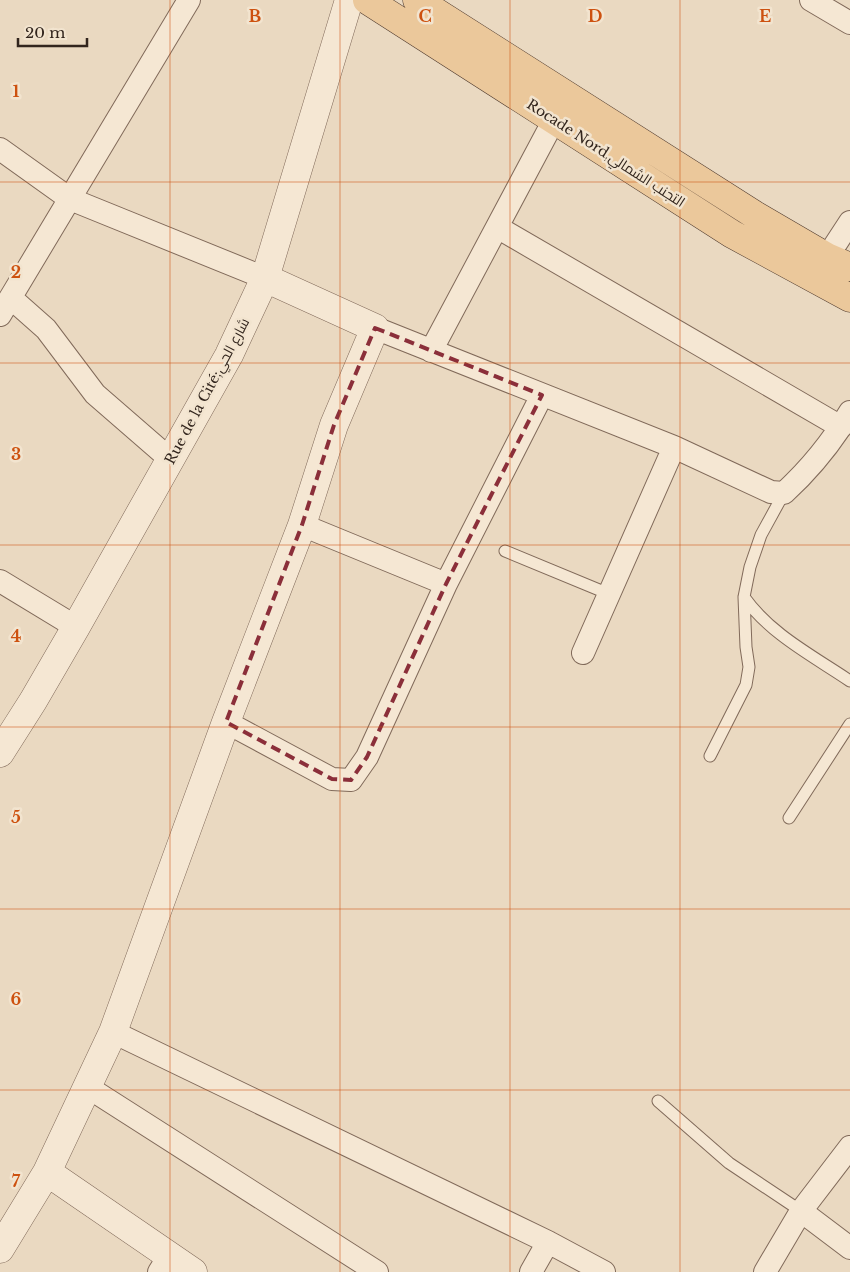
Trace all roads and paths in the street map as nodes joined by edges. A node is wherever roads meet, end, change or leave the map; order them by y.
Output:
1 (189, 0) edge
2 (349, 0) edge
3 (367, 0) edge
4 (418, 0) edge
5 (811, 0) edge
6 (850, 23) edge
7 (554, 120) junction
8 (0, 148) edge
9 (70, 199) junction
10 (850, 222) edge
11 (497, 227) junction
12 (830, 267) edge
13 (265, 278) junction
14 (850, 298) edge
15 (6, 306) edge
16 (375, 328) junction
17 (431, 351) junction
18 (542, 395) junction
19 (846, 419) edge
20 (674, 447) junction
21 (171, 460) junction
22 (784, 493) junction
23 (302, 525) junction
24 (505, 551) dead end
25 (0, 581) edge
26 (446, 584) junction
27 (609, 594) junction
28 (744, 597) junction
29 (76, 627) junction
30 (583, 653) dead end
31 (850, 681) edge
32 (226, 722) junction
33 (850, 724) edge
34 (0, 753) edge
35 (710, 756) dead end
36 (789, 818) dead end
37 (113, 1032) junction
38 (86, 1086) junction
39 (658, 1100) dead end
40 (850, 1147) edge
41 (47, 1172) junction
42 (802, 1211) junction
43 (548, 1242) junction
44 (850, 1248) edge
45 (0, 1250) edge
46 (164, 1264) edge
47 (193, 1272) edge
48 (377, 1272) edge
49 (531, 1272) edge
50 (604, 1272) edge
51 (765, 1272) edge

1 - 9 street
2 - 13 street, Rue de la Cité;شارع الحي
3 - 7 main road, Rocade Nord,التجنب الشمالي
4 - 12 main road, Rocade Nord,التجنب الشمالي
5 - 6 street
7 - 11 street
7 - 12 main road, Rocade Nord,التجنب الشمالي
8 - 9 street
9 - 13 street
9 - 15 street
10 - 12 street
11 - 17 street
11 - 19 street
12 - 14 main road, Rocade Nord,التجنب الشمالي
13 - 16 street
13 - 21 street, Rue de la Cité;شارع الحي
15 - 21 street
16 - 17 street
16 - 23 street
17 - 18 street
18 - 20 street
18 - 26 street
19 - 22 street
20 - 22 street
20 - 27 street
21 - 29 street, Rue de la Cité;شارع الحي
22 - 28 lane
23 - 26 street
23 - 32 street
24 - 27 lane
25 - 29 street
26 - 32 street
27 - 30 street
28 - 31 lane
28 - 35 lane
29 - 34 street, Rue de la Cité;شارع الحي
32 - 37 street
33 - 36 lane
37 - 38 street
37 - 43 street
38 - 41 street
38 - 48 street
39 - 42 lane
40 - 42 street
41 - 45 street
41 - 46 street
42 - 44 street
42 - 51 street
43 - 49 street
43 - 50 street
46 - 47 street

